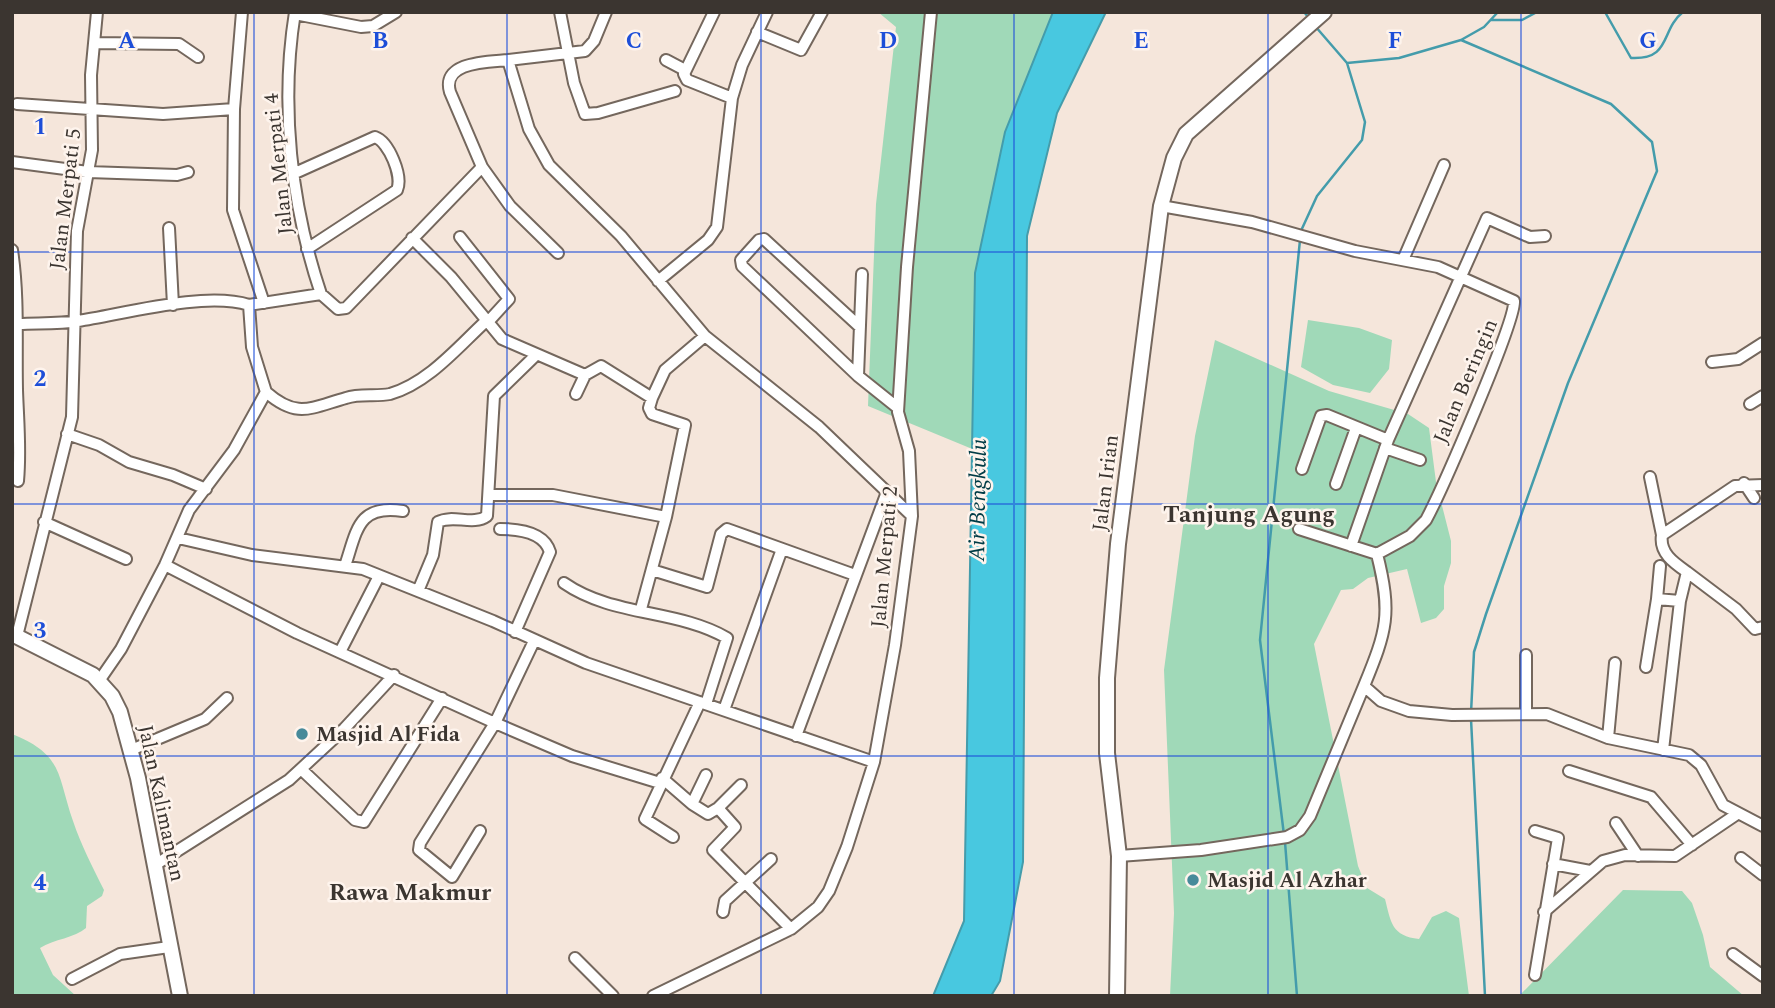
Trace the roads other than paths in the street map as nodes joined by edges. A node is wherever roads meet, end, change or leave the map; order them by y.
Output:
1 (97, 12) edge
2 (242, 12) edge
3 (396, 12) edge
4 (560, 12) edge
5 (606, 12) edge
6 (714, 12) edge
7 (767, 12) edge
8 (822, 12) edge
9 (931, 12) edge
10 (1324, 12) edge
11 (295, 13) edge
12 (757, 32) junction
13 (94, 43) junction
14 (568, 54) junction
15 (198, 57) dead end
16 (508, 60) junction
17 (666, 60) dead end
18 (685, 70) junction
19 (675, 91) dead end
20 (732, 98) junction
21 (17, 104) dead end
22 (234, 109) junction
23 (94, 110) junction
24 (12, 162) edge
25 (1444, 164) dead end
26 (482, 167) junction
27 (88, 172) junction
28 (188, 172) dead end
29 (295, 173) junction
30 (1161, 206) junction
31 (169, 228) dead end
32 (1545, 236) dead end
33 (460, 237) dead end
34 (412, 238) junction
35 (307, 249) junction
36 (12, 250) edge
37 (558, 253) dead end
38 (1403, 260) junction
39 (862, 274) dead end
40 (1462, 275) junction
41 (658, 281) junction
42 (321, 294) junction
43 (264, 303) junction
44 (173, 305) junction
45 (249, 305) junction
46 (75, 322) junction
47 (486, 323) junction
48 (19, 324) junction
49 (860, 327) junction
50 (705, 336) junction
51 (1763, 343) edge
52 (535, 356) junction
53 (1712, 362) dead end
54 (585, 375) junction
55 (858, 376) junction
56 (266, 392) junction
57 (576, 394) dead end
58 (1763, 396) edge
59 (652, 398) junction
60 (1750, 404) dead end
61 (898, 408) junction
62 (1356, 428) junction
63 (67, 434) junction
64 (1387, 444) junction
65 (1420, 460) dead end
66 (1302, 470) dead end
67 (1650, 477) dead end
68 (18, 481) dead end
69 (1336, 484) dead end
70 (1744, 484) junction
71 (1763, 485) edge
72 (206, 489) junction
73 (887, 492) junction
74 (490, 495) junction
75 (1754, 498) dead end
76 (403, 511) dead end
77 (912, 516) junction
78 (666, 517) junction
79 (44, 522) junction
80 (500, 529) dead end
81 (1299, 529) dead end
82 (1662, 535) junction
83 (178, 538) junction
84 (1350, 546) junction
85 (782, 549) junction
86 (1377, 554) junction
87 (126, 559) dead end
88 (165, 565) junction
89 (345, 566) junction
90 (1660, 566) dead end
91 (652, 570) junction
92 (1687, 572) junction
93 (855, 575) junction
94 (379, 576) junction
95 (564, 583) dead end
96 (418, 591) junction
97 (1657, 599) junction
98 (1679, 601) junction
99 (641, 609) junction
100 (1763, 627) edge
101 (515, 632) junction
102 (15, 635) edge
103 (534, 641) junction
104 (340, 652) junction
105 (1526, 656) dead end
106 (1615, 663) dead end
107 (1646, 667) dead end
108 (394, 675) junction
109 (99, 681) junction
110 (1364, 685) junction
111 (227, 698) dead end
112 (442, 698) junction
113 (703, 703) junction
114 (724, 710) junction
115 (1526, 713) junction
116 (495, 723) junction
117 (796, 736) junction
118 (1608, 738) junction
119 (131, 750) junction
120 (1663, 750) junction
121 (874, 762) junction
122 (302, 770) junction
123 (1569, 771) dead end
124 (706, 775) dead end
125 (661, 781) junction
126 (741, 785) dead end
127 (692, 804) junction
128 (718, 808) junction
129 (1737, 814) junction
130 (1616, 823) dead end
131 (1763, 826) edge
132 (480, 831) dead end
133 (1535, 831) dead end
134 (673, 837) dead end
135 (1692, 845) junction
136 (1119, 856) junction
137 (1638, 856) junction
138 (771, 859) dead end
139 (1741, 859) dead end
140 (1553, 864) junction
141 (155, 865) junction
142 (1590, 871) junction
143 (1763, 875) edge
144 (745, 882) junction
145 (723, 912) dead end
146 (1544, 912) junction
147 (790, 929) junction
148 (169, 947) junction
149 (1733, 954) dead end
150 (575, 958) dead end
151 (1535, 975) dead end
152 (1763, 976) edge
153 (72, 979) dead end
154 (180, 996) edge
155 (613, 996) edge
156 (653, 996) edge
157 (1117, 996) edge

1 - 13 street, Jalan Merpati 5
2 - 22 street, Jalan Merpati 4
3 - 11 street
4 - 14 street
5 - 14 street
6 - 18 street
7 - 12 street
8 - 12 street
9 - 61 street, Jalan Merpati 2
10 - 30 main road, Jalan Irian
11 - 29 street, Jalan Merpati 4
12 - 20 street
13 - 15 street
13 - 23 street, Jalan Merpati 5
14 - 16 street
14 - 19 street
16 - 26 street
16 - 41 street
17 - 18 street
18 - 20 street
20 - 41 street
21 - 23 street
22 - 23 street
22 - 43 street, Jalan Merpati 4
23 - 27 street, Jalan Merpati 5
24 - 27 street
25 - 38 street
26 - 34 street
26 - 37 street
27 - 28 street
27 - 46 street, Jalan Merpati 5
29 - 35 street, Jalan Merpati 4
29 - 35 street
30 - 38 street, Jalan Beringin
30 - 136 main road, Jalan Irian
31 - 44 street
32 - 40 street
33 - 47 street
34 - 42 street
34 - 47 street
35 - 42 street, Jalan Merpati 4
36 - 48 street
38 - 40 street, Jalan Beringin
39 - 49 street
40 - 64 street
40 - 86 street, Jalan Beringin
41 - 50 street
42 - 43 street
43 - 45 street
44 - 45 street
44 - 46 street
45 - 56 street
46 - 48 street
46 - 63 street, Jalan Merpati 5
47 - 52 street
47 - 56 street
48 - 68 street
49 - 55 street
49 - 55 street
50 - 59 street
50 - 73 street
51 - 53 street
52 - 54 street
52 - 74 street
54 - 57 street
54 - 59 street
55 - 61 street
56 - 72 street
58 - 60 street
59 - 78 street
61 - 77 street, Jalan Merpati 2
62 - 64 street
62 - 66 street
62 - 69 street
63 - 72 street
63 - 79 street, Jalan Merpati 5
64 - 65 street
64 - 84 street
67 - 82 street
70 - 71 street
70 - 75 street
70 - 82 street
72 - 83 street
73 - 77 street
73 - 93 street
74 - 78 street
74 - 96 street
76 - 89 street
77 - 121 street, Jalan Merpati 2
78 - 91 street
79 - 87 street
79 - 102 street, Jalan Merpati 5
80 - 101 street
81 - 84 street
82 - 92 street
83 - 88 street
83 - 89 street
84 - 86 street
85 - 91 street
85 - 93 street
85 - 114 street
86 - 110 street
88 - 104 street
88 - 109 street
89 - 94 street
90 - 97 street
91 - 99 street
92 - 98 street
92 - 100 street
93 - 117 street
94 - 96 street
94 - 104 street
95 - 99 street
96 - 101 street
97 - 98 street
97 - 107 street
98 - 120 street
99 - 113 street
101 - 103 street
102 - 109 main road, Jalan Kalimantan
103 - 113 street
103 - 116 street
104 - 108 street
105 - 115 street
106 - 118 street
108 - 112 street
108 - 122 street
109 - 119 main road, Jalan Kalimantan
110 - 115 street
110 - 136 street
111 - 119 street
112 - 116 street
112 - 122 street
113 - 114 street
113 - 125 street
114 - 117 street
115 - 118 street
116 - 125 street
116 - 132 street
117 - 121 street
118 - 120 street
119 - 141 main road, Jalan Kalimantan
120 - 129 street
121 - 147 street, Jalan Merpati 2
122 - 141 street
123 - 135 street
124 - 127 street
125 - 127 street
125 - 134 street
126 - 128 street
127 - 128 street
128 - 144 street
129 - 131 street
129 - 135 street
130 - 137 street
133 - 140 street
135 - 137 street
136 - 157 main road, Jalan Irian
137 - 142 street
138 - 144 street
139 - 143 street
140 - 142 street
140 - 146 street
141 - 148 main road, Jalan Kalimantan
142 - 146 street
144 - 145 street
144 - 147 street
146 - 151 street
147 - 156 street, Jalan Merpati 2
148 - 153 street
148 - 154 main road, Jalan Kalimantan
149 - 152 street
150 - 155 street

